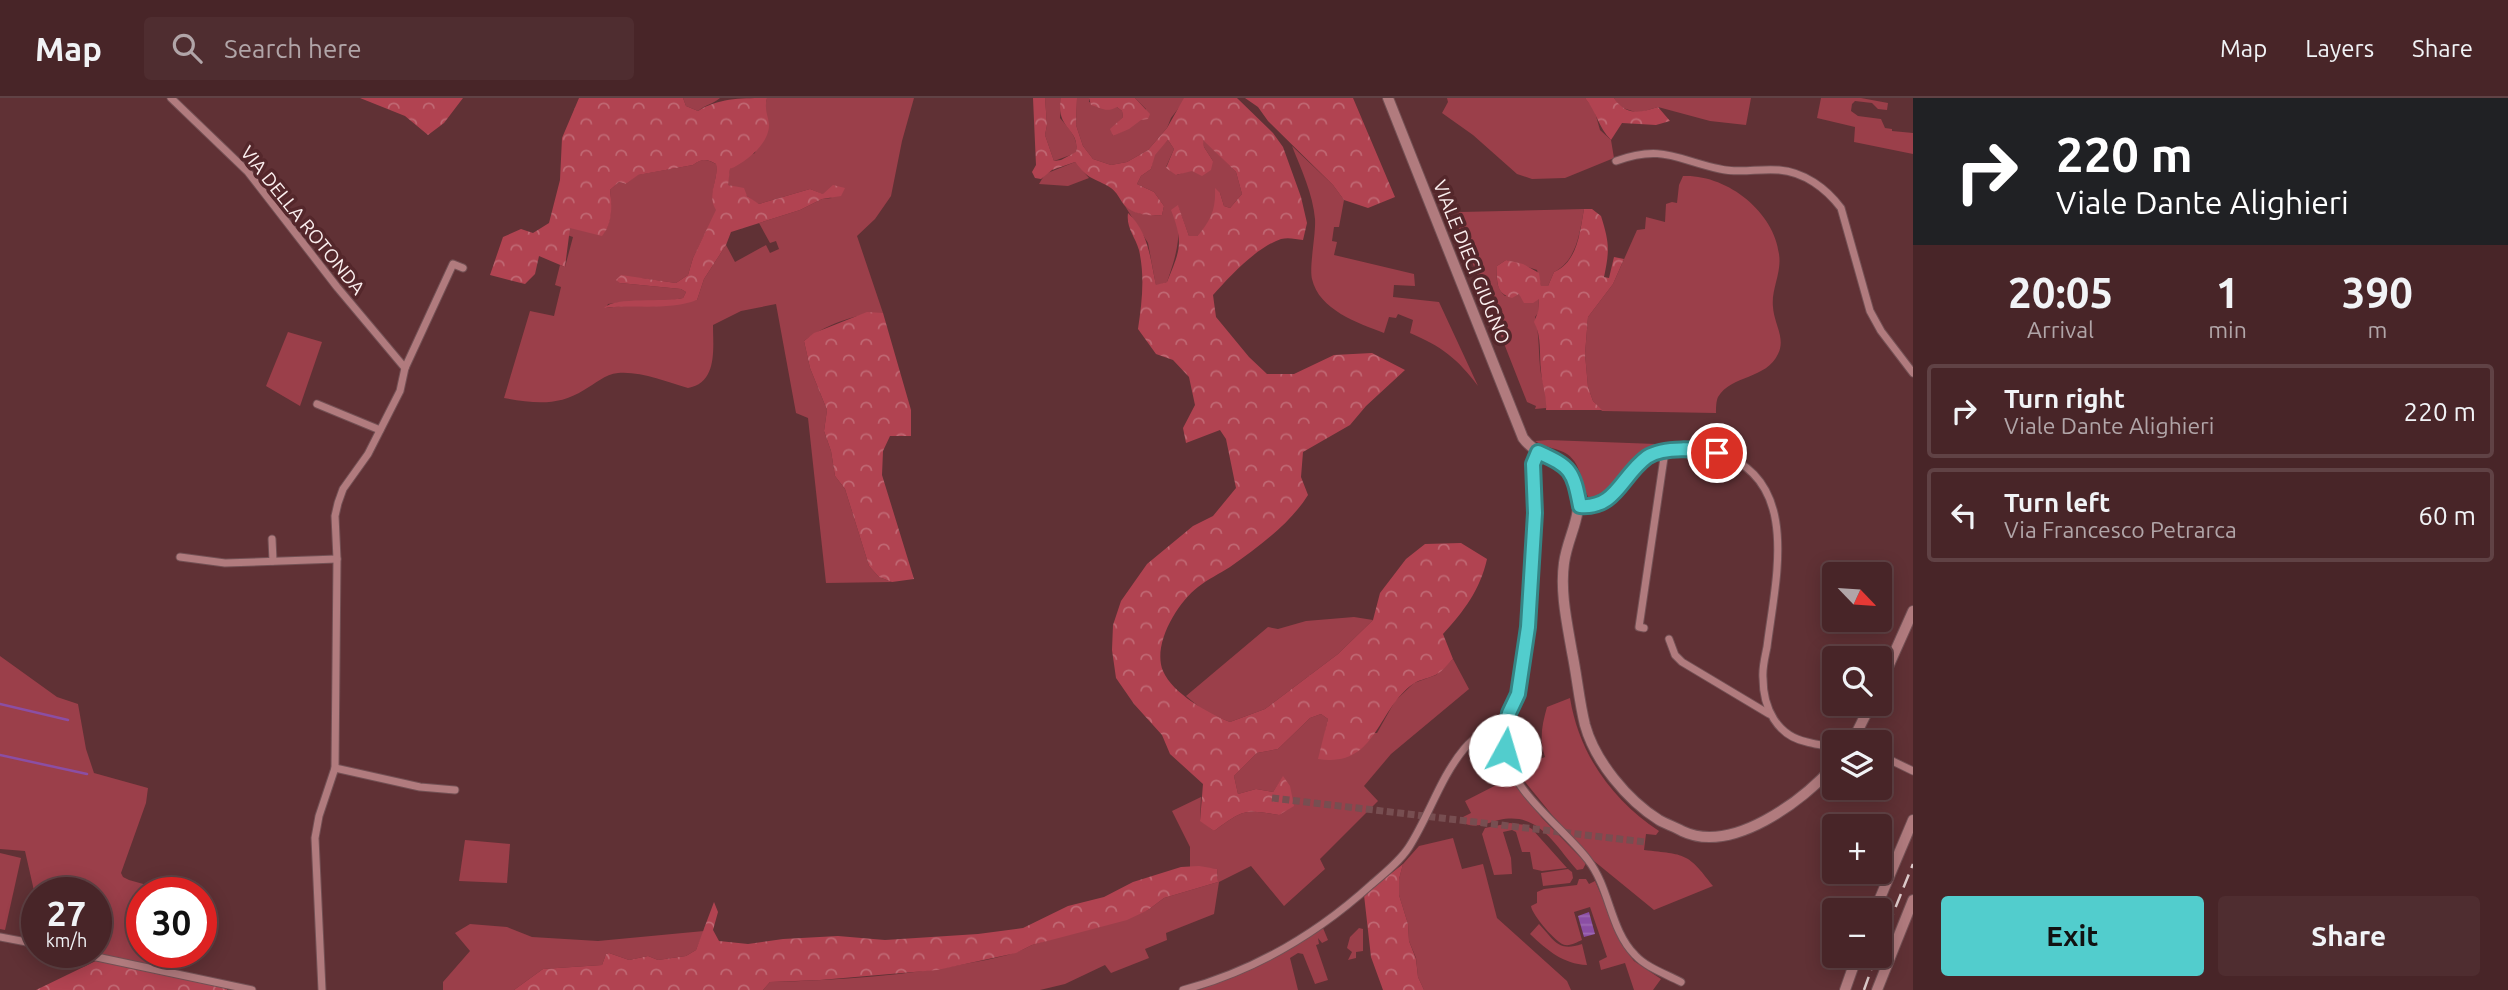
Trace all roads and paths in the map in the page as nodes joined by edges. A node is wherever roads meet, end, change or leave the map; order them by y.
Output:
1 (171, 98) edge
2 (1388, 98) edge
3 (1616, 161) dead end
4 (463, 268) dead end
5 (405, 368) junction
6 (1913, 373) edge
7 (317, 404) dead end
8 (380, 430) junction
9 (1665, 451) junction
10 (1538, 452) junction
11 (1580, 506) junction
12 (272, 539) dead end
13 (180, 557) dead end
14 (337, 559) junction
15 (272, 561) junction
16 (1913, 611) edge
17 (1644, 628) dead end
18 (1669, 639) dead end
19 (1892, 658) edge
20 (1509, 713) junction
21 (1769, 713) junction
22 (1822, 745) edge
23 (1892, 761) edge
24 (335, 768) junction
25 (1913, 771) edge
26 (1822, 777) edge
27 (455, 790) dead end
28 (1913, 820) edge
29 (1880, 898) edge
30 (1913, 900) edge
31 (0, 937) edge
32 (21, 941) edge
33 (112, 960) edge
34 (1853, 968) edge
35 (1681, 982) dead end
36 (324, 988) edge
37 (253, 990) edge
38 (1183, 990) edge
39 (1845, 990) edge
40 (1877, 990) edge

1 - 5 street, VIA DELLA ROTONDA
2 - 10 main road, VIALE DIECI GIUGNO
3 - 6 street
4 - 5 street
5 - 8 street
7 - 8 street
8 - 14 street
9 - 11 street
9 - 17 street
9 - 21 street
10 - 11 main road
10 - 20 street
11 - 26 main road
12 - 15 street
13 - 15 street
14 - 15 street
14 - 24 street
16 - 19 main road
18 - 21 street
20 - 35 street
20 - 38 street
21 - 22 street
23 - 25 street
24 - 27 street
24 - 36 street
28 - 29 main road
30 - 40 main road
31 - 32 street
33 - 37 street
34 - 39 main road

